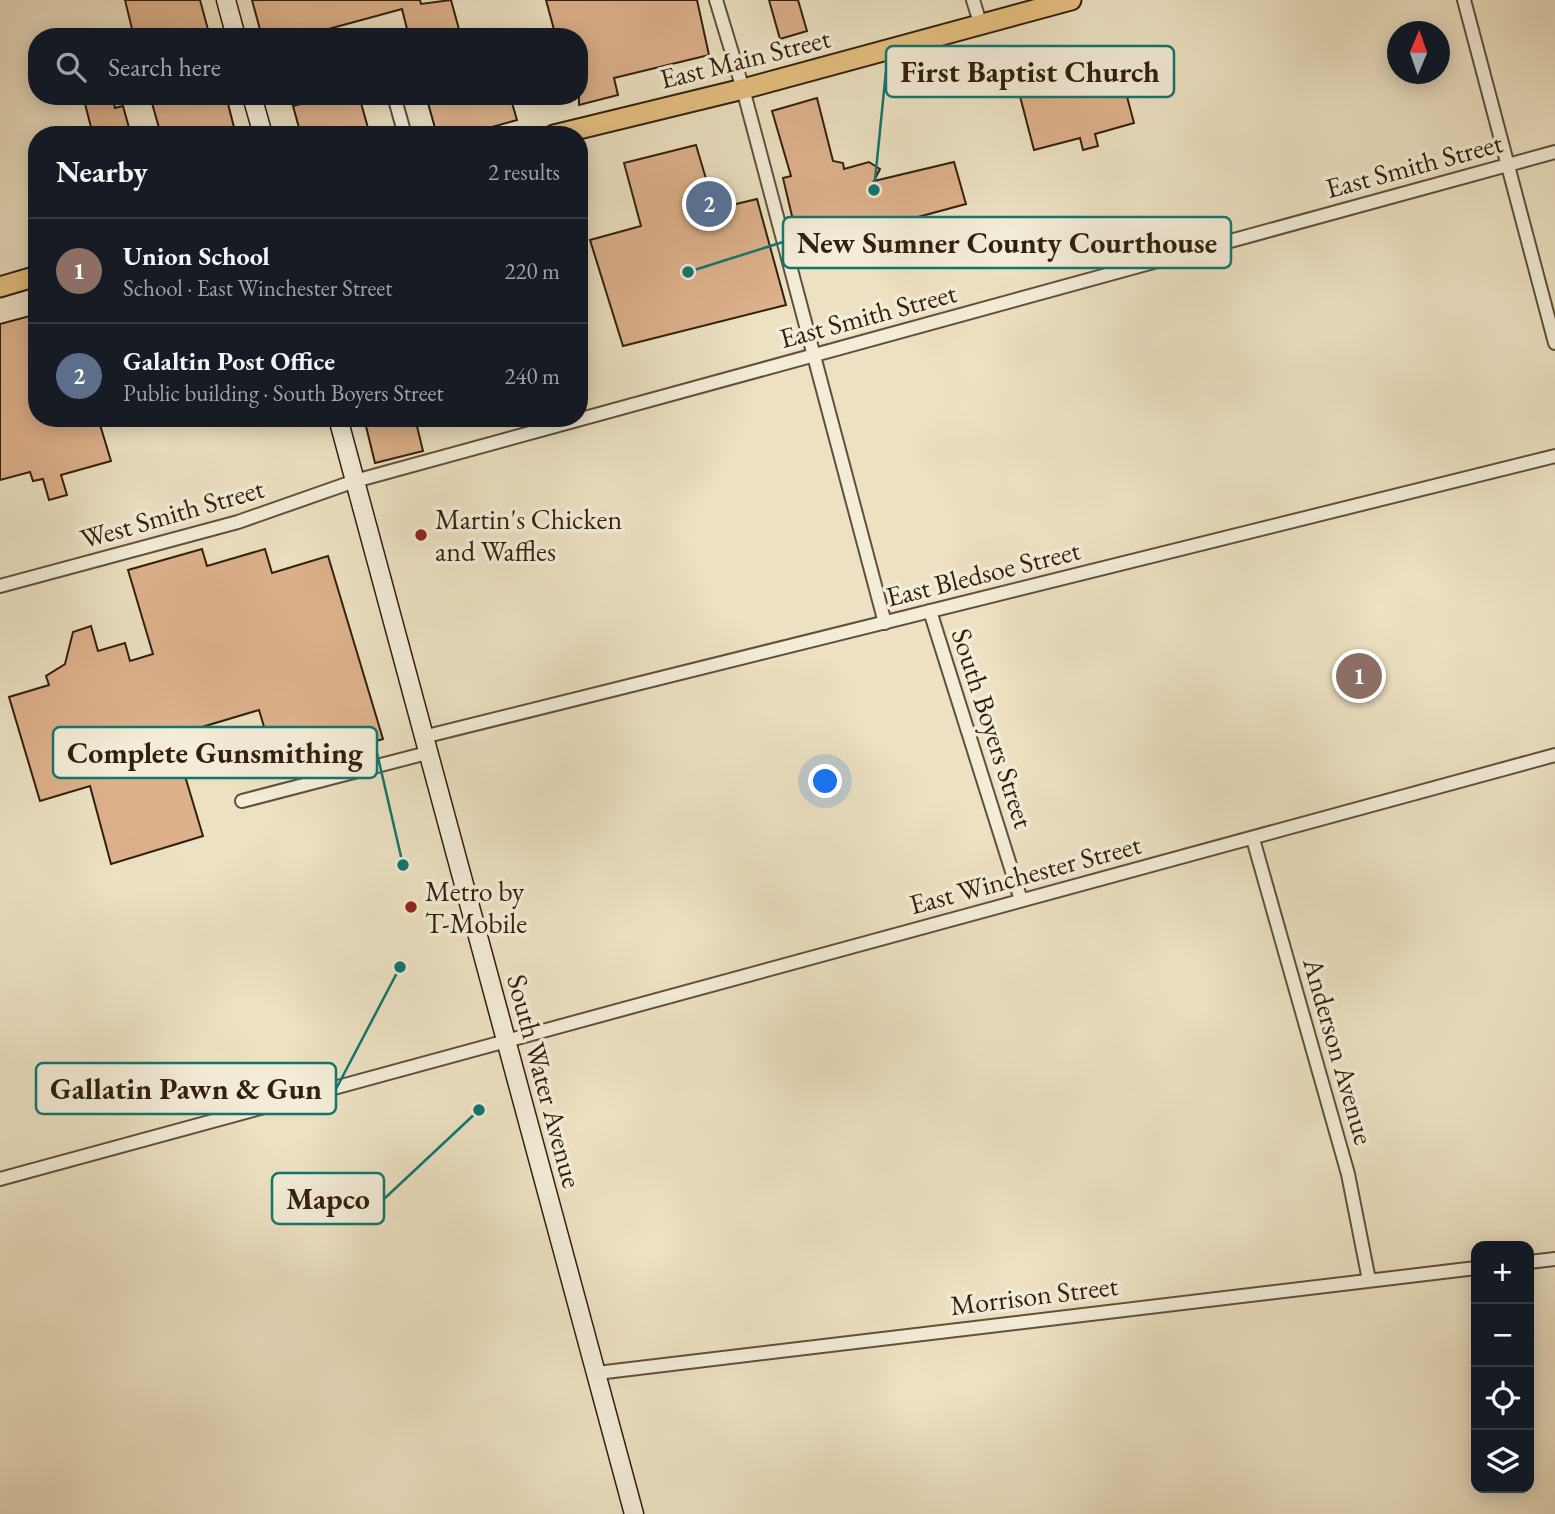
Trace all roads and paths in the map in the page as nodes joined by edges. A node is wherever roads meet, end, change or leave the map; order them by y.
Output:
1 (226, 0) edge
2 (716, 0) edge
3 (973, 0) edge
4 (1072, 0) edge
5 (1464, 0) edge
6 (981, 26) junction
7 (234, 28) edge
8 (743, 89) junction
9 (255, 105) edge
10 (397, 105) edge
11 (260, 126) edge
12 (402, 126) edge
13 (588, 127) edge
14 (1555, 152) edge
15 (1507, 164) junction
16 (28, 279) edge
17 (0, 287) edge
18 (1555, 343) edge
19 (814, 356) junction
20 (588, 418) edge
21 (340, 427) edge
22 (553, 427) edge
23 (1555, 456) edge
24 (355, 481) junction
25 (0, 586) edge
26 (930, 611) junction
27 (885, 623) junction
28 (425, 745) junction
29 (1555, 755) edge
30 (243, 802) dead end
31 (1254, 839) junction
32 (1021, 900) junction
33 (508, 1040) junction
34 (0, 1179) edge
35 (1555, 1259) edge
36 (1534, 1261) edge
37 (1471, 1269) edge
38 (1369, 1280) junction
39 (597, 1373) junction
40 (634, 1514) edge

1 - 7 main road
2 - 8 street
3 - 6 street
4 - 6 main road, East Main Street
5 - 15 street
6 - 8 main road, East Main Street
8 - 13 main road, East Main Street
8 - 19 street
9 - 11 main road
10 - 12 street
14 - 15 street, East Smith Street
15 - 18 street
15 - 19 street, East Smith Street
16 - 17 main road
19 - 20 street, East Smith Street
19 - 27 street
21 - 24 main road, South Water Avenue
22 - 24 street, East Smith Street
23 - 26 street, East Bledsoe Street
24 - 25 street, West Smith Street
24 - 28 main road, South Water Avenue
26 - 27 street, East Bledsoe Street
26 - 32 street, South Boyers Street
27 - 28 street, East Bledsoe Street
28 - 30 street, East Bledsoe Street
28 - 33 main road, South Water Avenue
29 - 31 street, East Winchester Street
31 - 32 street, East Winchester Street
31 - 38 street, Anderson Avenue
32 - 33 street, East Winchester Street
33 - 34 street, East Winchester Street
33 - 39 main road, South Water Avenue
35 - 36 street
37 - 38 street, Morrison Street
38 - 39 street, Morrison Street
39 - 40 main road, South Water Avenue

